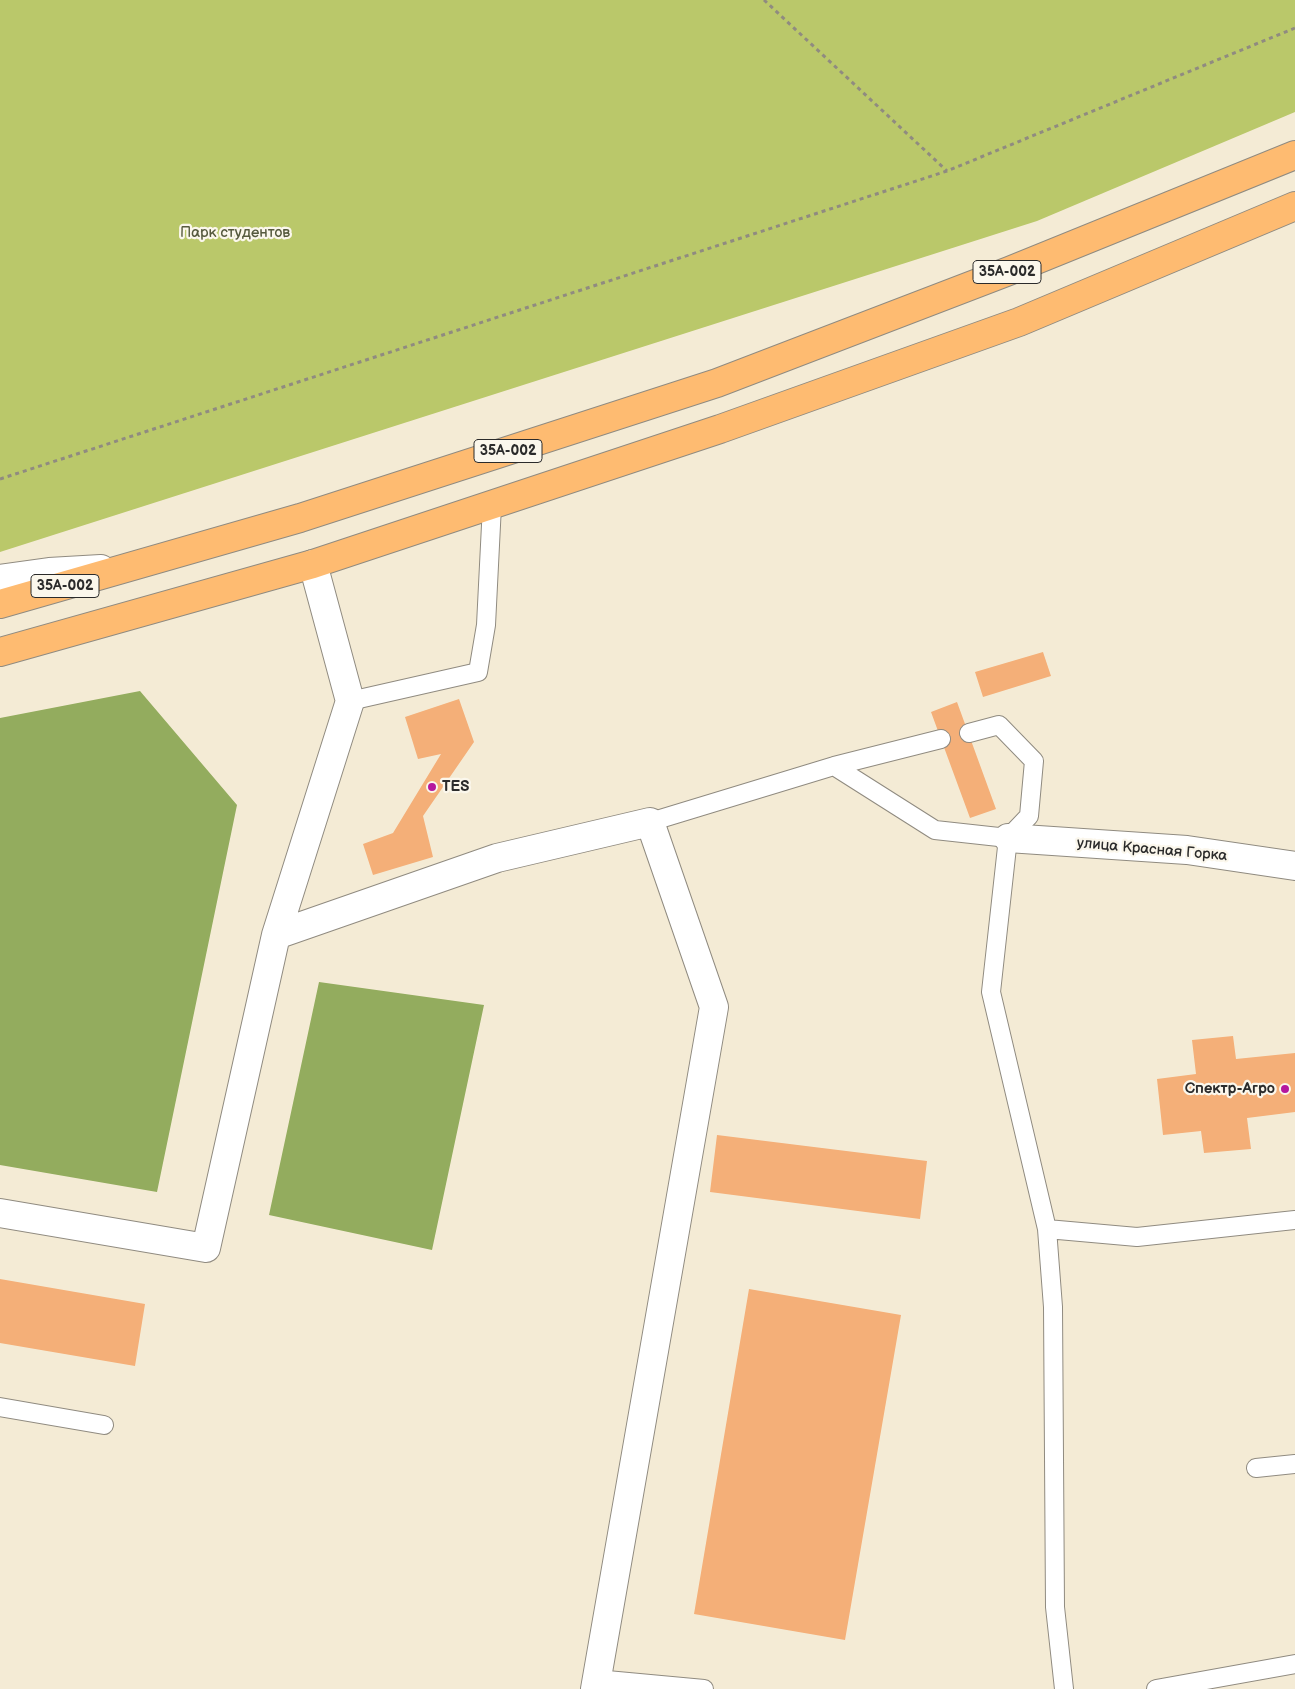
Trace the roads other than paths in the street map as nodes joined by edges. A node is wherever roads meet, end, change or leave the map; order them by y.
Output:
1 (1295, 156) edge
2 (1295, 206) edge
3 (492, 505) junction
4 (313, 564) junction
5 (130, 567) junction
6 (0, 579) edge
7 (0, 604) edge
8 (0, 652) edge
9 (350, 701) junction
10 (969, 733) dead end
11 (941, 740) dead end
12 (834, 766) junction
13 (650, 822) junction
14 (1008, 838) junction
15 (1295, 866) edge
16 (276, 935) junction
17 (0, 1213) edge
18 (1295, 1220) edge
19 (1047, 1229) junction
20 (0, 1407) edge
21 (104, 1425) dead end
22 (1295, 1464) edge
23 (1256, 1468) dead end
24 (1295, 1664) edge
25 (596, 1684) edge
26 (1206, 1685) edge
27 (704, 1689) edge
28 (1064, 1689) edge
29 (1156, 1689) edge

1 - 5 main road, 35А-002
2 - 3 main road
3 - 4 main road
3 - 9 lane
4 - 8 main road
4 - 9 street
5 - 6 street
5 - 7 main road, 35А-002
9 - 16 street
10 - 14 lane
11 - 12 lane
12 - 13 lane
12 - 14 lane
13 - 16 street
13 - 25 street
14 - 15 street, улица Красная Горка
14 - 19 lane
16 - 17 street
18 - 19 lane
19 - 28 lane
20 - 21 lane
22 - 23 lane
24 - 26 lane
25 - 27 lane
26 - 29 lane

